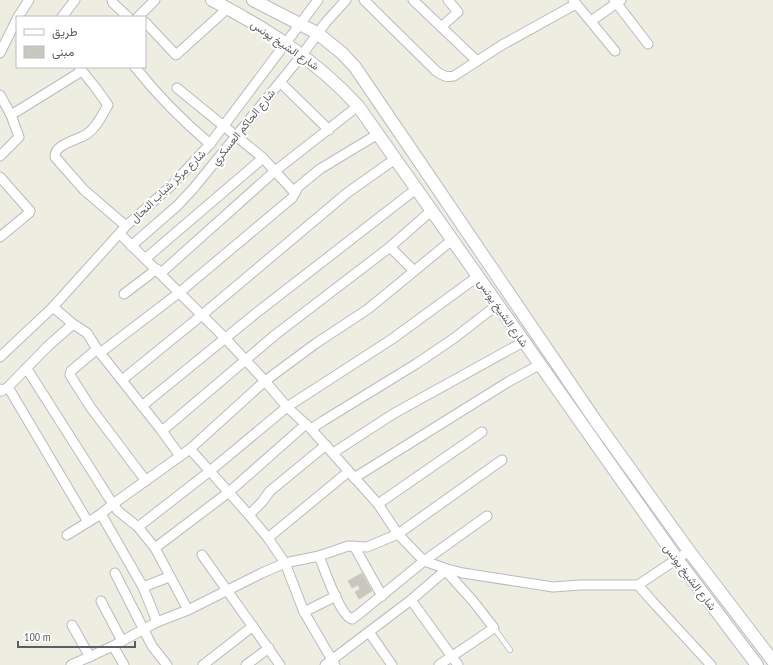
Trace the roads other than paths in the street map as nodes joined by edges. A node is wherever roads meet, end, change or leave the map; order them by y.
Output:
1 (29, 0) edge
2 (75, 0) edge
3 (112, 0) edge
4 (155, 0) edge
5 (212, 0) edge
6 (253, 0) edge
7 (318, 0) edge
8 (346, 0) edge
9 (364, 0) edge
10 (413, 0) edge
11 (448, 0) edge
12 (617, 1) edge
13 (575, 2) edge
14 (228, 8) junction
15 (19, 16) edge
16 (63, 16) edge
17 (127, 16) edge
18 (143, 16) edge
19 (591, 21) junction
20 (16, 22) edge
21 (146, 23) edge
22 (300, 24) junction
23 (441, 27) junction
24 (317, 34) junction
25 (8, 38) junction
26 (16, 42) edge
27 (286, 43) junction
28 (648, 44) dead end
29 (616, 51) dead end
30 (0, 53) edge
31 (302, 54) junction
32 (477, 62) junction
33 (137, 68) edge
34 (81, 69) edge
35 (280, 82) junction
36 (177, 88) dead end
37 (0, 95) edge
38 (358, 106) junction
39 (11, 115) junction
40 (225, 126) junction
41 (329, 130) junction
42 (378, 134) junction
43 (236, 135) junction
44 (210, 144) junction
45 (0, 156) edge
46 (263, 158) junction
47 (395, 159) junction
48 (275, 171) junction
49 (0, 177) edge
50 (416, 189) junction
51 (295, 193) junction
52 (432, 211) junction
53 (126, 226) junction
54 (120, 234) junction
55 (0, 237) edge
56 (452, 240) junction
57 (131, 246) junction
58 (390, 247) junction
59 (145, 259) junction
60 (413, 270) junction
61 (159, 271) junction
62 (477, 277) junction
63 (180, 292) junction
64 (124, 294) dead end
65 (497, 305) junction
66 (53, 307) junction
67 (202, 315) junction
68 (72, 324) junction
69 (225, 338) junction
70 (523, 342) junction
71 (544, 345) junction
72 (99, 351) junction
73 (531, 354) junction
74 (0, 357) edge
75 (246, 360) junction
76 (539, 365) junction
77 (27, 369) junction
78 (122, 380) junction
79 (265, 381) junction
80 (4, 388) edge
81 (142, 406) junction
82 (287, 407) junction
83 (309, 427) junction
84 (162, 431) junction
85 (482, 432) dead end
86 (326, 445) junction
87 (190, 449) junction
88 (333, 454) junction
89 (180, 456) junction
90 (502, 460) dead end
91 (210, 471) junction
92 (351, 475) junction
93 (146, 481) junction
94 (229, 492) junction
95 (113, 504) junction
96 (378, 504) junction
97 (101, 514) junction
98 (249, 515) junction
99 (487, 516) dead end
100 (88, 522) junction
101 (138, 527) junction
102 (398, 534) junction
103 (67, 535) dead end
104 (268, 538) junction
105 (354, 546) junction
106 (154, 548) junction
107 (689, 551) junction
108 (202, 554) dead end
109 (319, 556) junction
110 (677, 559) junction
111 (424, 561) junction
112 (285, 563) junction
113 (446, 570) junction
114 (115, 573) dead end
115 (169, 577) junction
116 (638, 585) junction
117 (143, 588) junction
118 (227, 591) junction
119 (336, 596) junction
120 (382, 596) junction
121 (101, 600) dead end
122 (411, 600) junction
123 (188, 610) junction
124 (304, 612) junction
125 (157, 622) junction
126 (72, 625) dead end
127 (253, 626) junction
128 (494, 628) junction
129 (143, 630) junction
130 (369, 632) junction
131 (122, 641) junction
132 (113, 646) junction
133 (269, 648) junction
134 (510, 650) dead end
135 (452, 656) junction
136 (90, 657) junction
137 (773, 661) edge
138 (77, 664) edge
139 (331, 664) edge
140 (124, 665) edge
141 (167, 665) edge
142 (203, 665) edge
143 (246, 665) edge
144 (280, 665) edge
145 (392, 665) edge
146 (439, 665) edge
147 (458, 665) edge
148 (711, 665) edge
149 (757, 665) edge

1 - 15 street
2 - 16 street
3 - 17 street
4 - 18 street
5 - 14 street, شارع الشيخ يونس
6 - 22 street, شارع الشيخ يونس
7 - 22 street, شارع مركز شباب النحال
8 - 24 street, شارع الحاكم العسكري
9 - 32 street
10 - 23 street
11 - 23 street
12 - 19 street
12 - 28 street
13 - 19 street
13 - 32 street
14 - 21 street
14 - 27 street, شارع الشيخ يونس
19 - 29 street
20 - 25 street
22 - 24 street, شارع الشيخ يونس
22 - 27 street, شارع مركز شباب النحال
23 - 32 street
24 - 31 street, شارع الحاكم العسكري
24 - 71 street, شارع الشيخ يونس
25 - 26 street
25 - 30 street
27 - 31 street, شارع الشيخ يونس
27 - 40 street, شارع مركز شباب النحال
31 - 35 street, شارع الحاكم العسكري
31 - 38 street, شارع الشيخ يونس
33 - 44 street
34 - 39 street
34 - 53 street
35 - 41 street
35 - 43 street, شارع الحاكم العسكري
36 - 40 street
37 - 39 street
38 - 41 street
38 - 42 street, شارع الشيخ يونس
39 - 45 street
40 - 43 street
40 - 44 street, شارع مركز شباب النحال
41 - 48 street
42 - 47 street, شارع الشيخ يونس
42 - 51 street
43 - 46 street
43 - 57 street, شارع الحاكم العسكري
44 - 53 street, شارع مركز شباب النحال
46 - 48 street
46 - 59 street
47 - 50 street, شارع الشيخ يونس
47 - 67 street
48 - 51 street
48 - 61 street
49 - 55 street
50 - 52 street, شارع الشيخ يونس
50 - 69 street
51 - 63 street
52 - 56 street, شارع الشيخ يونس
52 - 58 street
53 - 54 street, شارع مركز شباب النحال
54 - 57 street
54 - 66 street, شارع مركز شباب النحال
56 - 60 street
56 - 62 street, شارع الشيخ يونس
57 - 59 street
58 - 60 street
58 - 75 street
59 - 61 street
60 - 79 street
61 - 63 street
61 - 64 street
62 - 65 street, شارع الشيخ يونس
62 - 82 street
63 - 67 street
63 - 72 street
65 - 70 street, شارع الشيخ يونس
65 - 83 street
66 - 68 street
66 - 74 street, شارع مركز شباب النحال
67 - 69 street
67 - 78 street
68 - 72 street
68 - 77 street
69 - 75 street
69 - 81 street
70 - 73 street, شارع الشيخ يونس
70 - 88 street
71 - 73 street
71 - 107 street, شارع الشيخ يونس
72 - 78 street
72 - 93 street
73 - 76 street, شارع الشيخ يونس
75 - 79 street
75 - 84 street
76 - 92 street
76 - 110 street, شارع الشيخ يونس
77 - 80 street
77 - 95 street
78 - 81 street
79 - 82 street
79 - 87 street
80 - 100 street
81 - 84 street
82 - 83 street
82 - 91 street
83 - 86 street
83 - 94 street
84 - 89 street
85 - 96 street
86 - 88 street
86 - 98 street
87 - 89 street
87 - 91 street
88 - 92 street
89 - 93 street
90 - 102 street
91 - 94 street
91 - 101 street
92 - 96 street
92 - 104 street
93 - 95 street
94 - 98 street
94 - 106 street
95 - 97 street
95 - 101 street
96 - 102 street
97 - 100 street
97 - 117 street
98 - 104 street
99 - 111 street
100 - 103 street
101 - 106 street
102 - 105 street
102 - 111 street
104 - 112 street
105 - 109 street
105 - 120 street
106 - 115 street
107 - 110 street
107 - 137 street, شارع الشيخ يونس
108 - 118 street
109 - 112 street
109 - 119 street
110 - 116 street
110 - 149 street, شارع الشيخ يونس
111 - 113 street
111 - 120 street
112 - 118 street
112 - 124 street
113 - 116 street
113 - 122 street
113 - 128 street
114 - 129 street
115 - 117 street
115 - 123 street
116 - 148 street
117 - 125 street
118 - 123 street
118 - 127 street
119 - 120 street
119 - 124 street
121 - 131 street
122 - 130 street
122 - 135 street
123 - 125 street
124 - 139 street
125 - 129 street
126 - 136 street
127 - 133 street
127 - 142 street
128 - 134 lane
128 - 135 street
129 - 131 street
129 - 141 street
130 - 139 street
130 - 145 street
131 - 132 street
132 - 136 street
132 - 140 street
133 - 143 street
133 - 144 street
135 - 146 street
135 - 147 street
136 - 138 street

